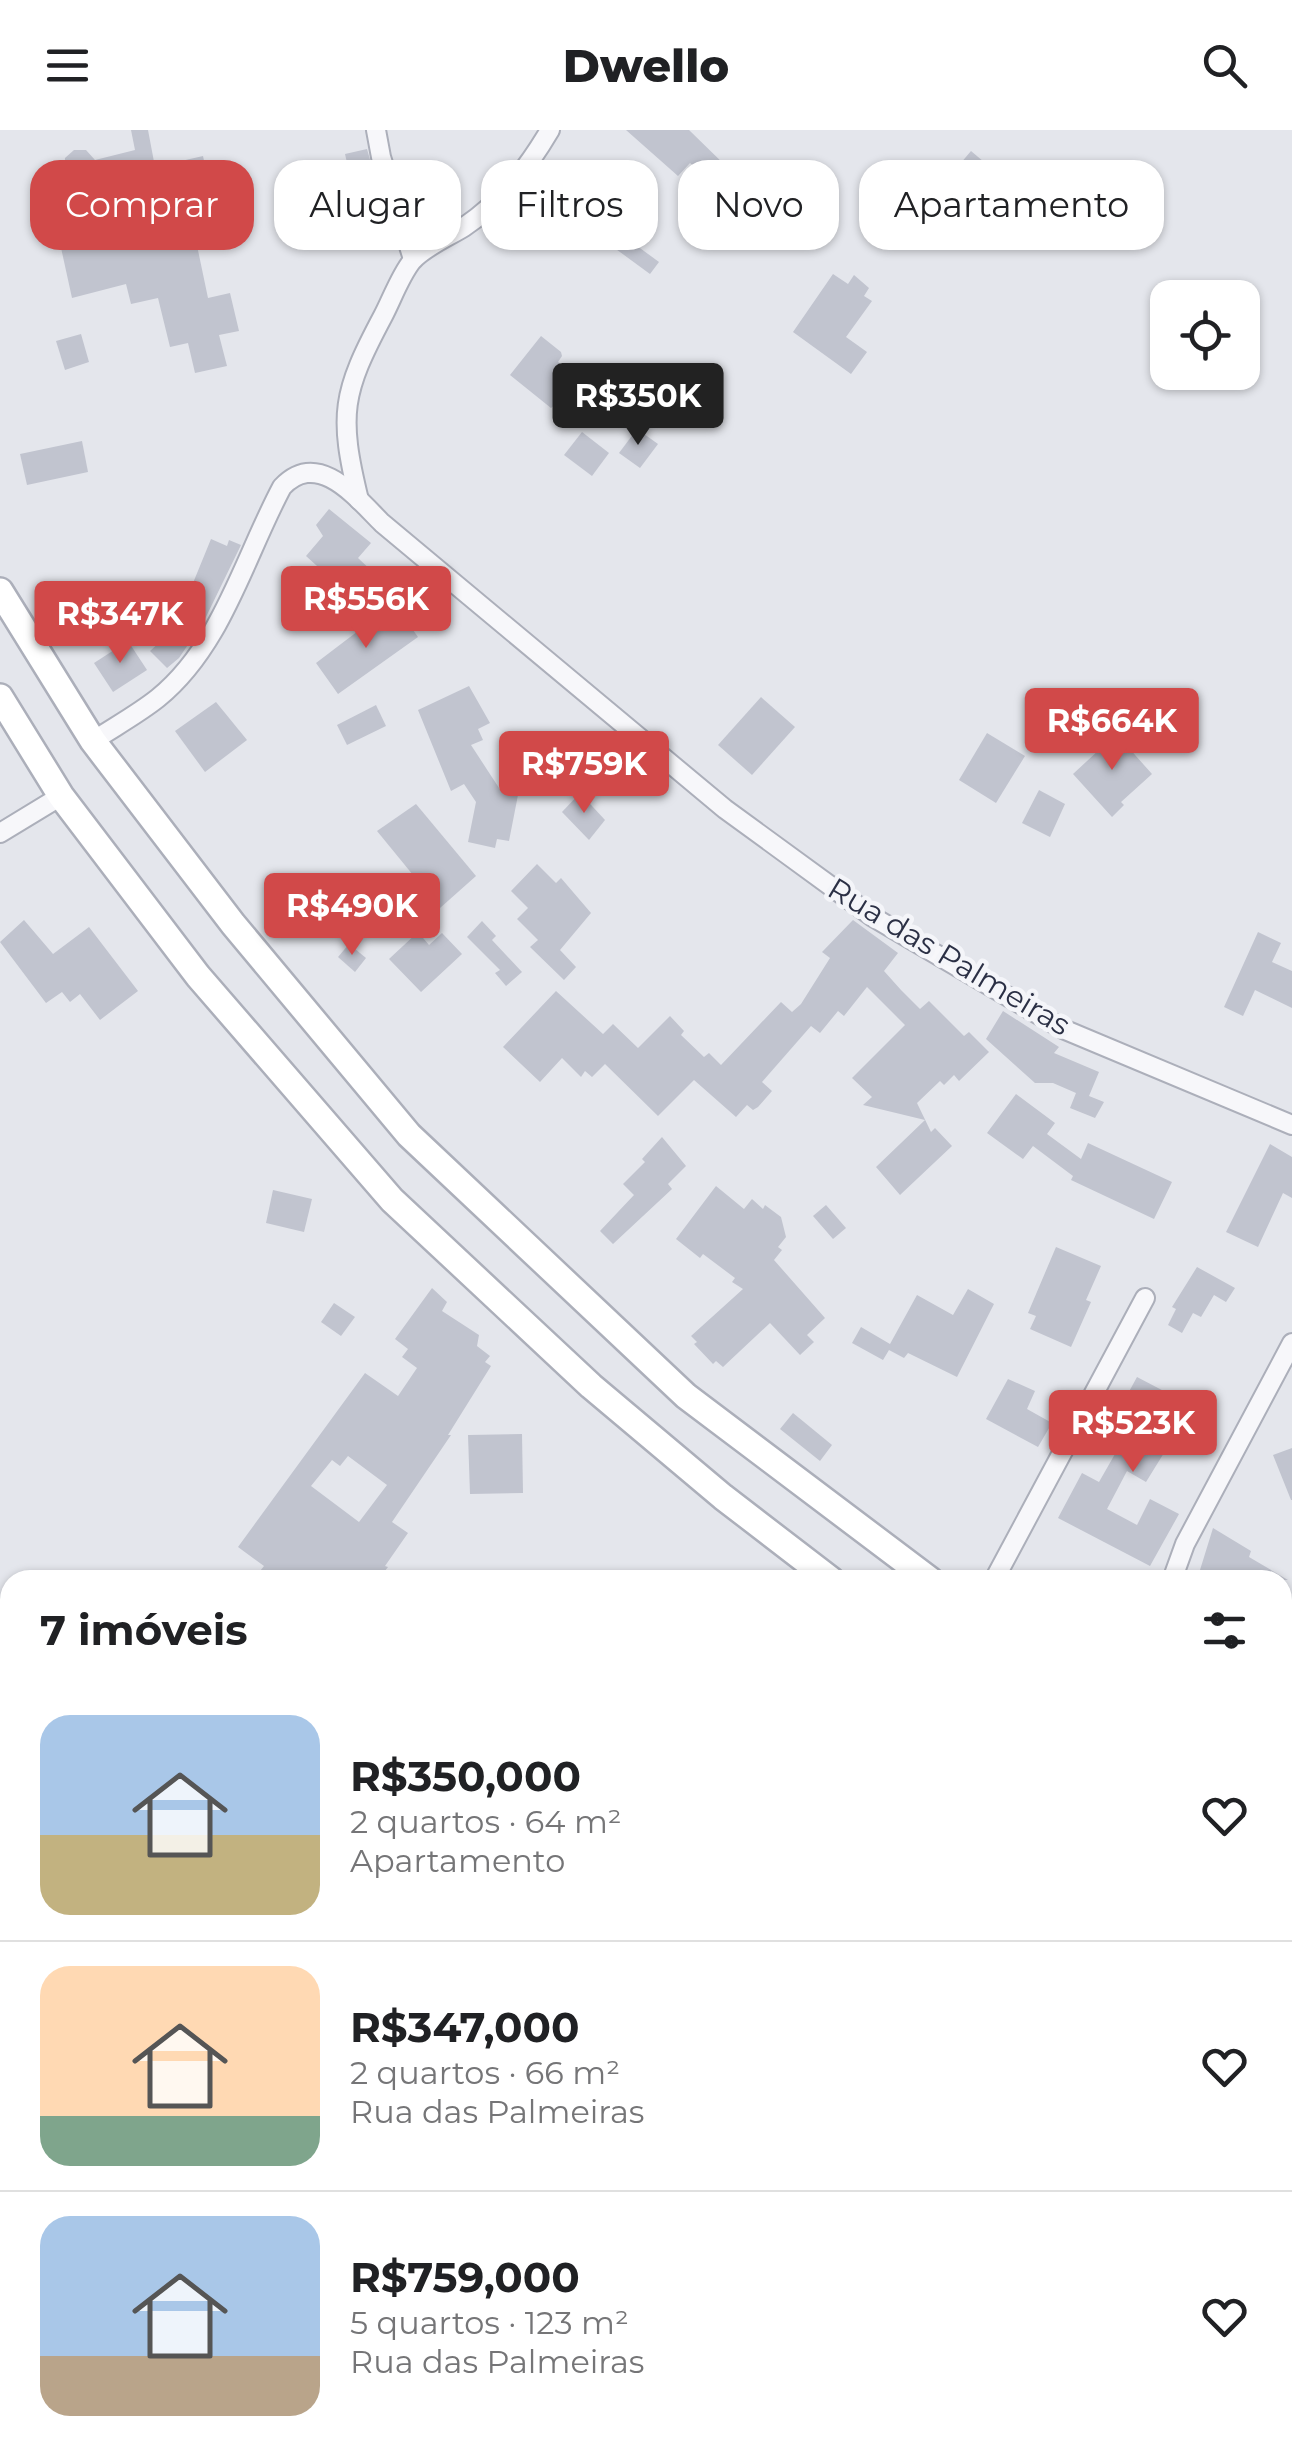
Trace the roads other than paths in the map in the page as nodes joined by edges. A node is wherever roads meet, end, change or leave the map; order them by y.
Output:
1 (376, 130) edge
2 (550, 130) edge
3 (413, 259) junction
4 (359, 500) junction
5 (0, 591) edge
6 (0, 698) edge
7 (93, 741) junction
8 (61, 796) junction
9 (0, 834) edge
10 (1292, 1125) edge
11 (1145, 1298) dead end
12 (1292, 1343) edge
13 (818, 1570) edge
14 (917, 1570) edge
15 (999, 1570) edge
16 (1176, 1570) edge

1 - 3 street
2 - 3 street
3 - 4 street
4 - 7 street, Rua das Palmeiras
4 - 10 street, Rua das Palmeiras
5 - 7 main road
6 - 8 main road
7 - 14 main road
8 - 9 street
8 - 13 main road
11 - 15 street
12 - 16 street

